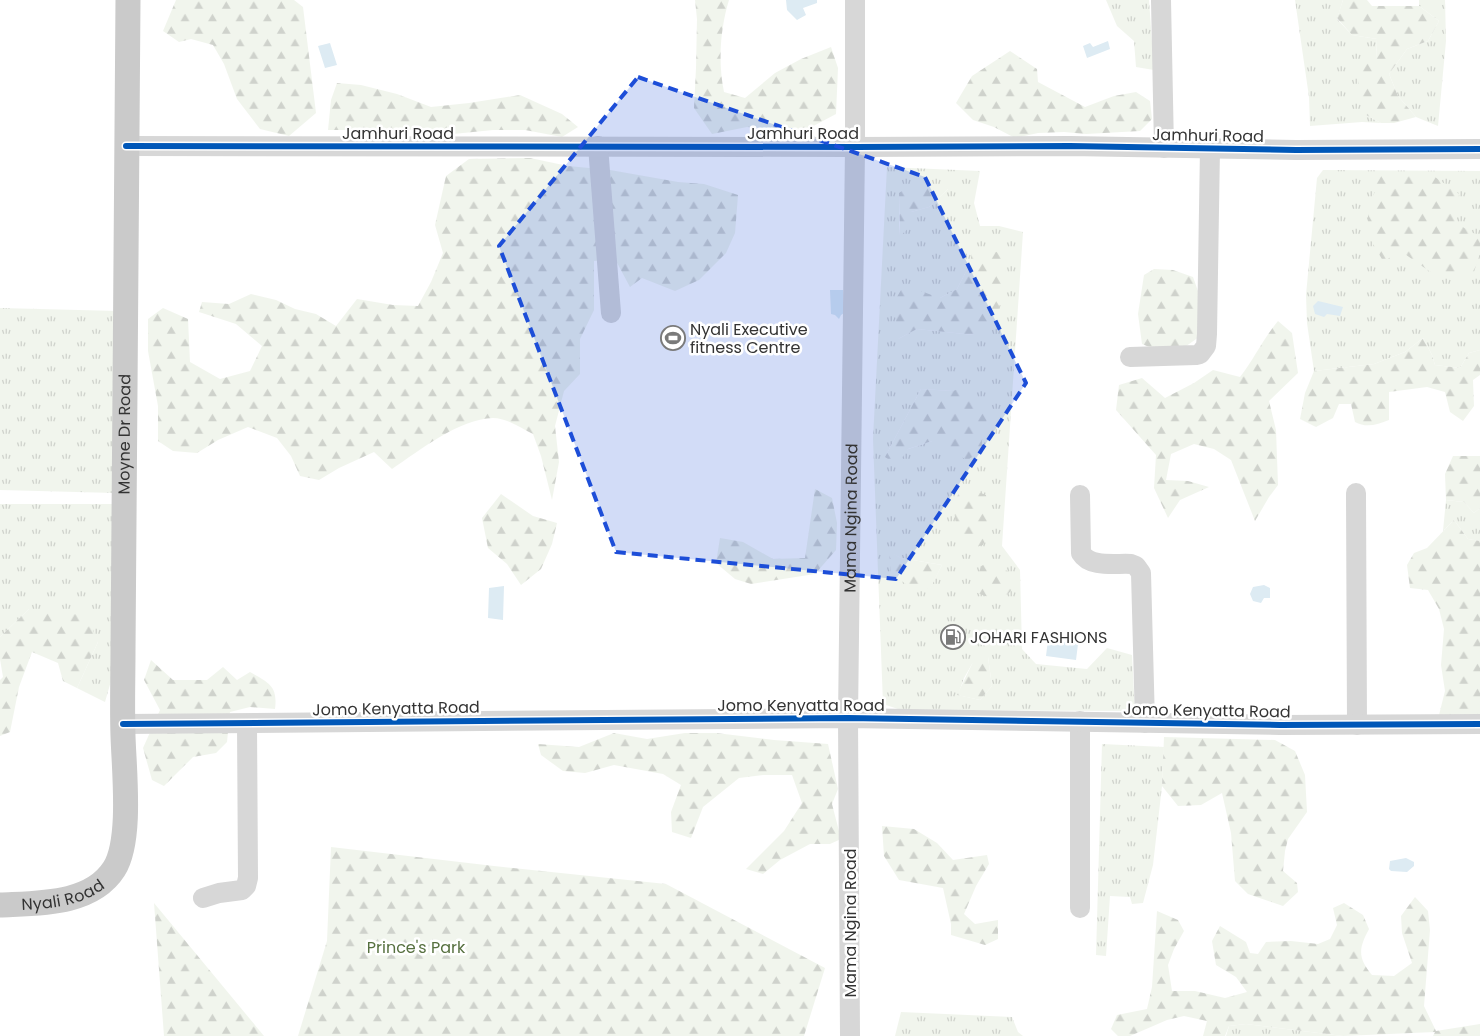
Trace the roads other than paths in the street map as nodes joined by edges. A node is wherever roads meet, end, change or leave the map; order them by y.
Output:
1 (128, 0) edge
2 (855, 0) edge
3 (1161, 0) edge
4 (126, 146) junction
5 (598, 146) junction
6 (856, 147) junction
7 (1164, 148) junction
8 (1210, 148) junction
9 (1480, 149) edge
10 (611, 313) dead end
11 (1130, 357) dead end
12 (1356, 492) dead end
13 (1080, 494) dead end
14 (848, 718) junction
15 (1080, 721) junction
16 (1145, 723) junction
17 (123, 724) junction
18 (247, 724) junction
19 (1480, 724) edge
20 (1357, 725) junction
21 (116, 866) joint
22 (203, 898) dead end
23 (0, 905) edge
24 (1080, 908) dead end
25 (850, 1036) edge

1 - 4 main road, Moyne Dr Road
2 - 6 street, Mama Ngina Road
3 - 7 street
4 - 5 street, Jamhuri Road
4 - 17 main road, Moyne Dr Road
5 - 6 street, Jamhuri Road
5 - 10 street
6 - 7 street, Jamhuri Road
6 - 14 street, Mama Ngina Road
7 - 8 street, Jamhuri Road
8 - 9 street, Jamhuri Road
8 - 11 street
12 - 20 street
13 - 16 street
14 - 15 street, Jomo Kenyatta Road
14 - 18 street, Jomo Kenyatta Road
14 - 25 street, Mama Ngina Road
15 - 16 street, Jomo Kenyatta Road
15 - 24 street
16 - 20 street, Jomo Kenyatta Road
17 - 18 street, Jomo Kenyatta Road
17 - 21 main road, Moyne Dr Road
18 - 22 street
19 - 20 street, Jomo Kenyatta Road
21 - 23 main road, Nyali Road

